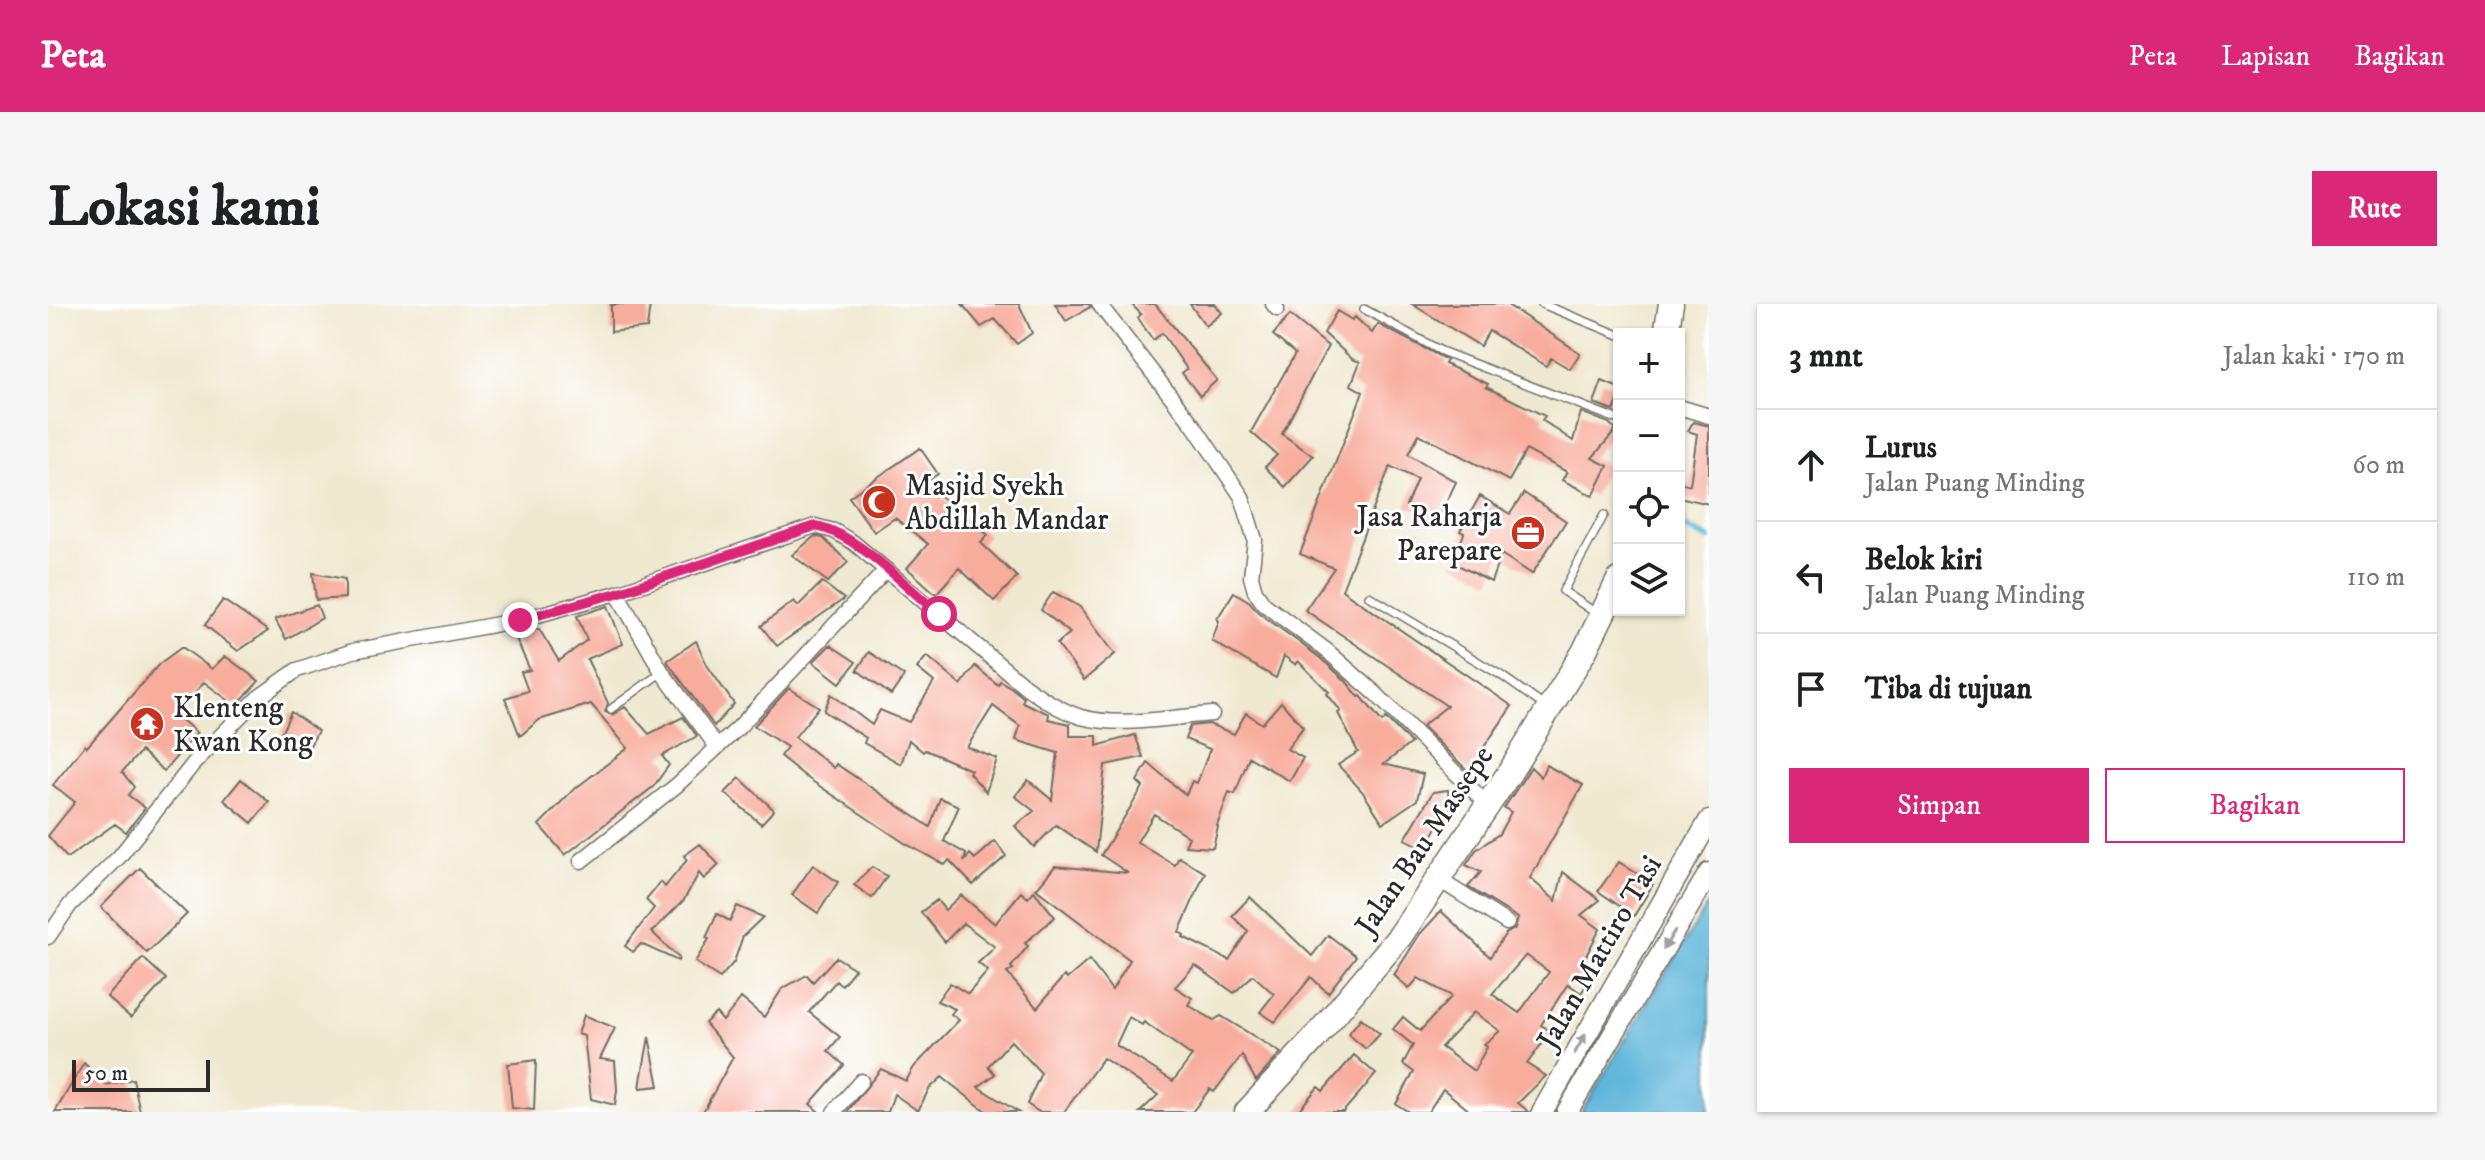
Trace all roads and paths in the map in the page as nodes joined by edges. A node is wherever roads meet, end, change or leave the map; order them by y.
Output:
1 (1099, 304) edge
2 (1542, 304) edge
3 (1671, 304) edge
4 (1364, 309) dead end
5 (1667, 328) edge
6 (1613, 333) edge
7 (1685, 409) edge
8 (1709, 416) edge
9 (1613, 418) edge
10 (1604, 515) dead end
11 (886, 570) junction
12 (617, 593) junction
13 (1613, 593) edge
14 (1369, 596) dead end
15 (1602, 616) junction
16 (662, 672) junction
17 (611, 709) dead end
18 (1549, 709) junction
19 (1212, 714) dead end
20 (717, 747) junction
21 (1487, 804) junction
22 (1709, 821) edge
23 (581, 861) dead end
24 (1709, 873) edge
25 (1438, 879) junction
26 (1507, 923) dead end
27 (48, 937) edge
28 (861, 1081) dead end
29 (1546, 1104) edge
30 (1569, 1110) edge
31 (834, 1112) edge
32 (1247, 1112) edge

1 - 21 street
2 - 6 lane
3 - 5 highway
4 - 9 lane
7 - 8 street
10 - 15 lane
11 - 12 street
11 - 19 street
11 - 20 street
12 - 16 street
12 - 27 street
13 - 15 highway, Jalan Bau Massepe
14 - 18 lane
15 - 18 highway, Jalan Bau Massepe
16 - 17 lane
16 - 20 street
18 - 21 highway, Jalan Bau Massepe
20 - 23 street
21 - 25 highway, Jalan Bau Massepe
29 -> 22 main road, Jalan Mattiro Tasi
24 -> 30 main road, Jalan Mattiro Tasi
25 - 26 street
25 - 32 highway, Jalan Bau Massepe
28 - 31 street
29 - 30 main road

